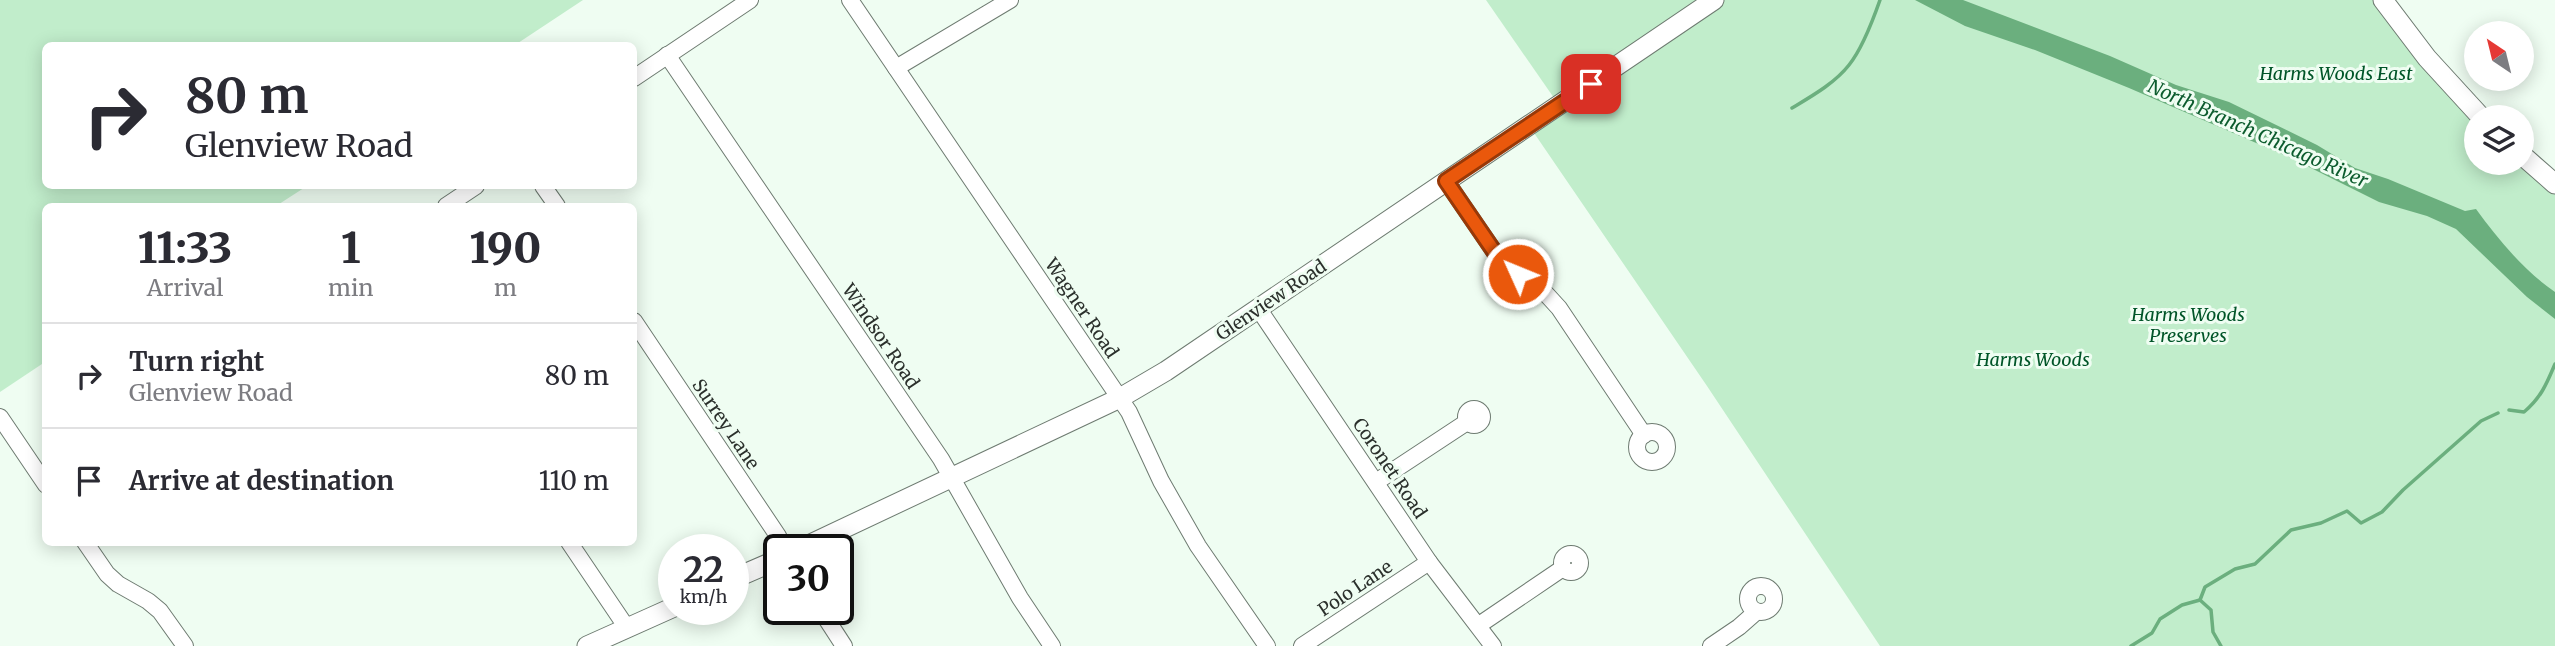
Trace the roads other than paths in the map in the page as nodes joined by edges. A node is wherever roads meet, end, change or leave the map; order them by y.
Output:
1 (750, 0) edge
2 (850, 0) edge
3 (1010, 0) edge
4 (1714, 0) edge
5 (2383, 0) edge
6 (667, 55) junction
7 (896, 68) junction
8 (637, 76) edge
9 (2470, 105) edge
10 (2534, 166) edge
11 (1446, 181) junction
12 (2555, 184) edge
13 (472, 189) edge
14 (450, 203) edge
15 (1258, 308) junction
16 (637, 325) edge
17 (1120, 398) junction
18 (0, 417) edge
19 (1467, 422) dead end
20 (1644, 435) dead end
21 (952, 478) junction
22 (42, 479) edge
23 (1376, 482) junction
24 (777, 534) edge
25 (833, 534) edge
26 (88, 546) edge
27 (572, 546) edge
28 (1429, 562) junction
29 (1563, 568) dead end
30 (1756, 612) dead end
31 (658, 614) edge
32 (830, 625) edge
33 (1479, 625) junction
34 (626, 628) junction
35 (185, 646) edge
36 (587, 646) edge
37 (844, 646) edge
38 (1052, 646) edge
39 (1267, 646) edge
40 (1302, 646) edge
41 (1493, 646) edge
42 (1711, 646) edge

1 - 6 street
2 - 7 street, Wagner Road
3 - 7 street
4 - 11 main road, Glenview Road
5 - 9 main road
6 - 8 street
6 - 21 street, Windsor Road
7 - 17 street, Wagner Road
10 - 12 main road
11 - 15 main road, Glenview Road
11 - 20 street
13 - 14 street
15 - 17 main road, Glenview Road
15 - 23 street, Coronet Road
16 - 24 street, Surrey Lane
17 - 21 main road, Glenview Road
17 - 39 street, Wagner Road
18 - 22 street
19 - 23 street
21 - 25 main road, Glenview Road
21 - 38 street, Windsor Road
23 - 28 street, Coronet Road
26 - 35 street
27 - 34 street
28 - 33 street, Coronet Road
28 - 40 street, Polo Lane
29 - 33 street
30 - 42 street
31 - 34 main road
32 - 37 street
33 - 41 street, Coronet Road
34 - 36 main road

